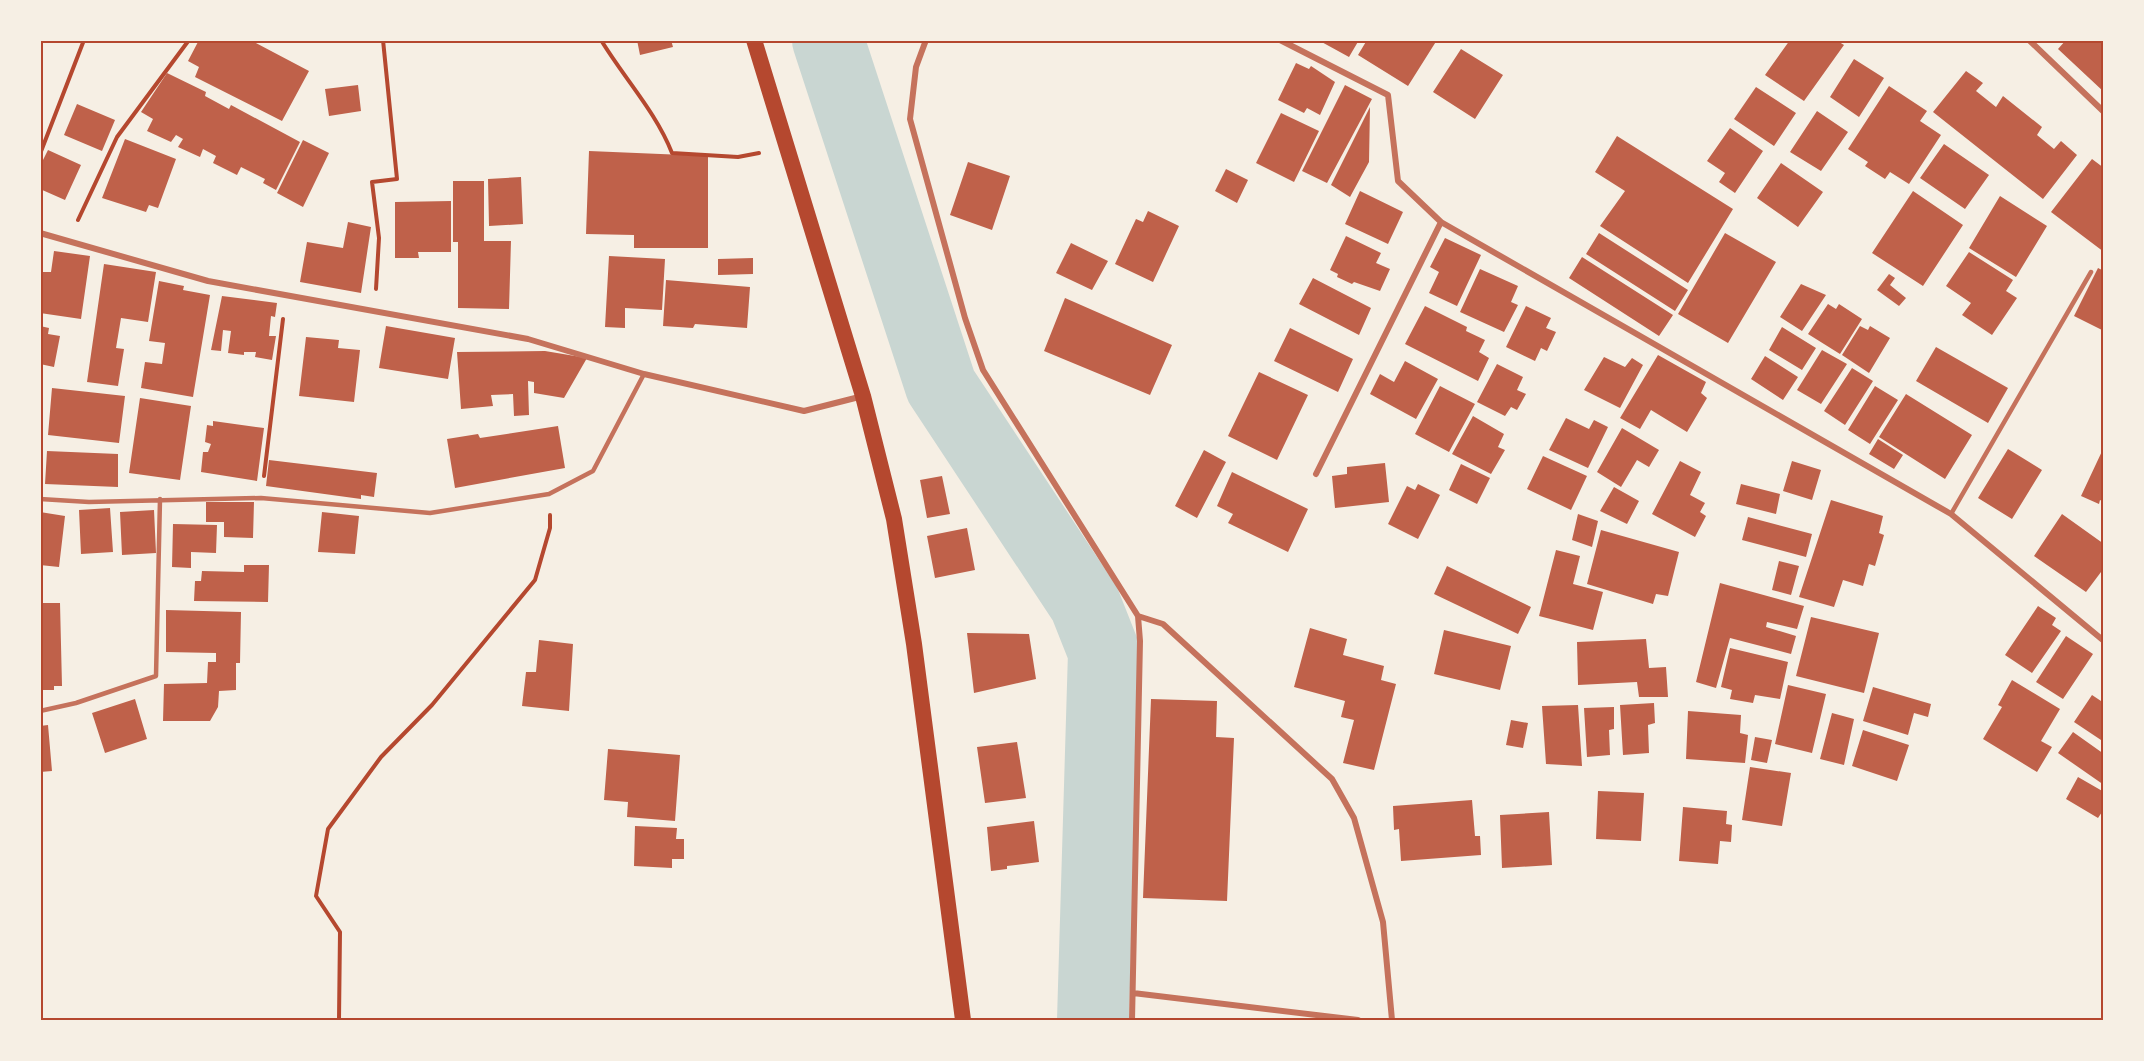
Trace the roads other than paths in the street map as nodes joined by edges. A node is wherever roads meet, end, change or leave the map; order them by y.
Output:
1 (754, 40) edge
2 (926, 40) edge
3 (1280, 40) edge
4 (2029, 40) edge
5 (2103, 112) edge
6 (1441, 222) junction
7 (40, 233) edge
8 (2091, 272) dead end
9 (644, 374) junction
10 (863, 396) junction
11 (1316, 474) dead end
12 (40, 499) edge
13 (160, 499) junction
14 (1951, 514) junction
15 (1138, 616) junction
16 (2103, 641) edge
17 (40, 711) edge
18 (1133, 993) junction
19 (963, 1020) edge
20 (1132, 1020) edge
21 (1358, 1020) edge
22 (1392, 1020) edge

1 - 10 highway
2 - 15 street
3 - 6 street
4 - 5 street
6 - 11 street
6 - 14 street
7 - 9 street
8 - 14 lane
9 - 10 street
9 - 13 lane
10 - 19 highway
12 - 13 lane
13 - 17 lane
14 - 16 street
15 - 18 street
15 - 22 street
18 - 20 street
18 - 21 street

